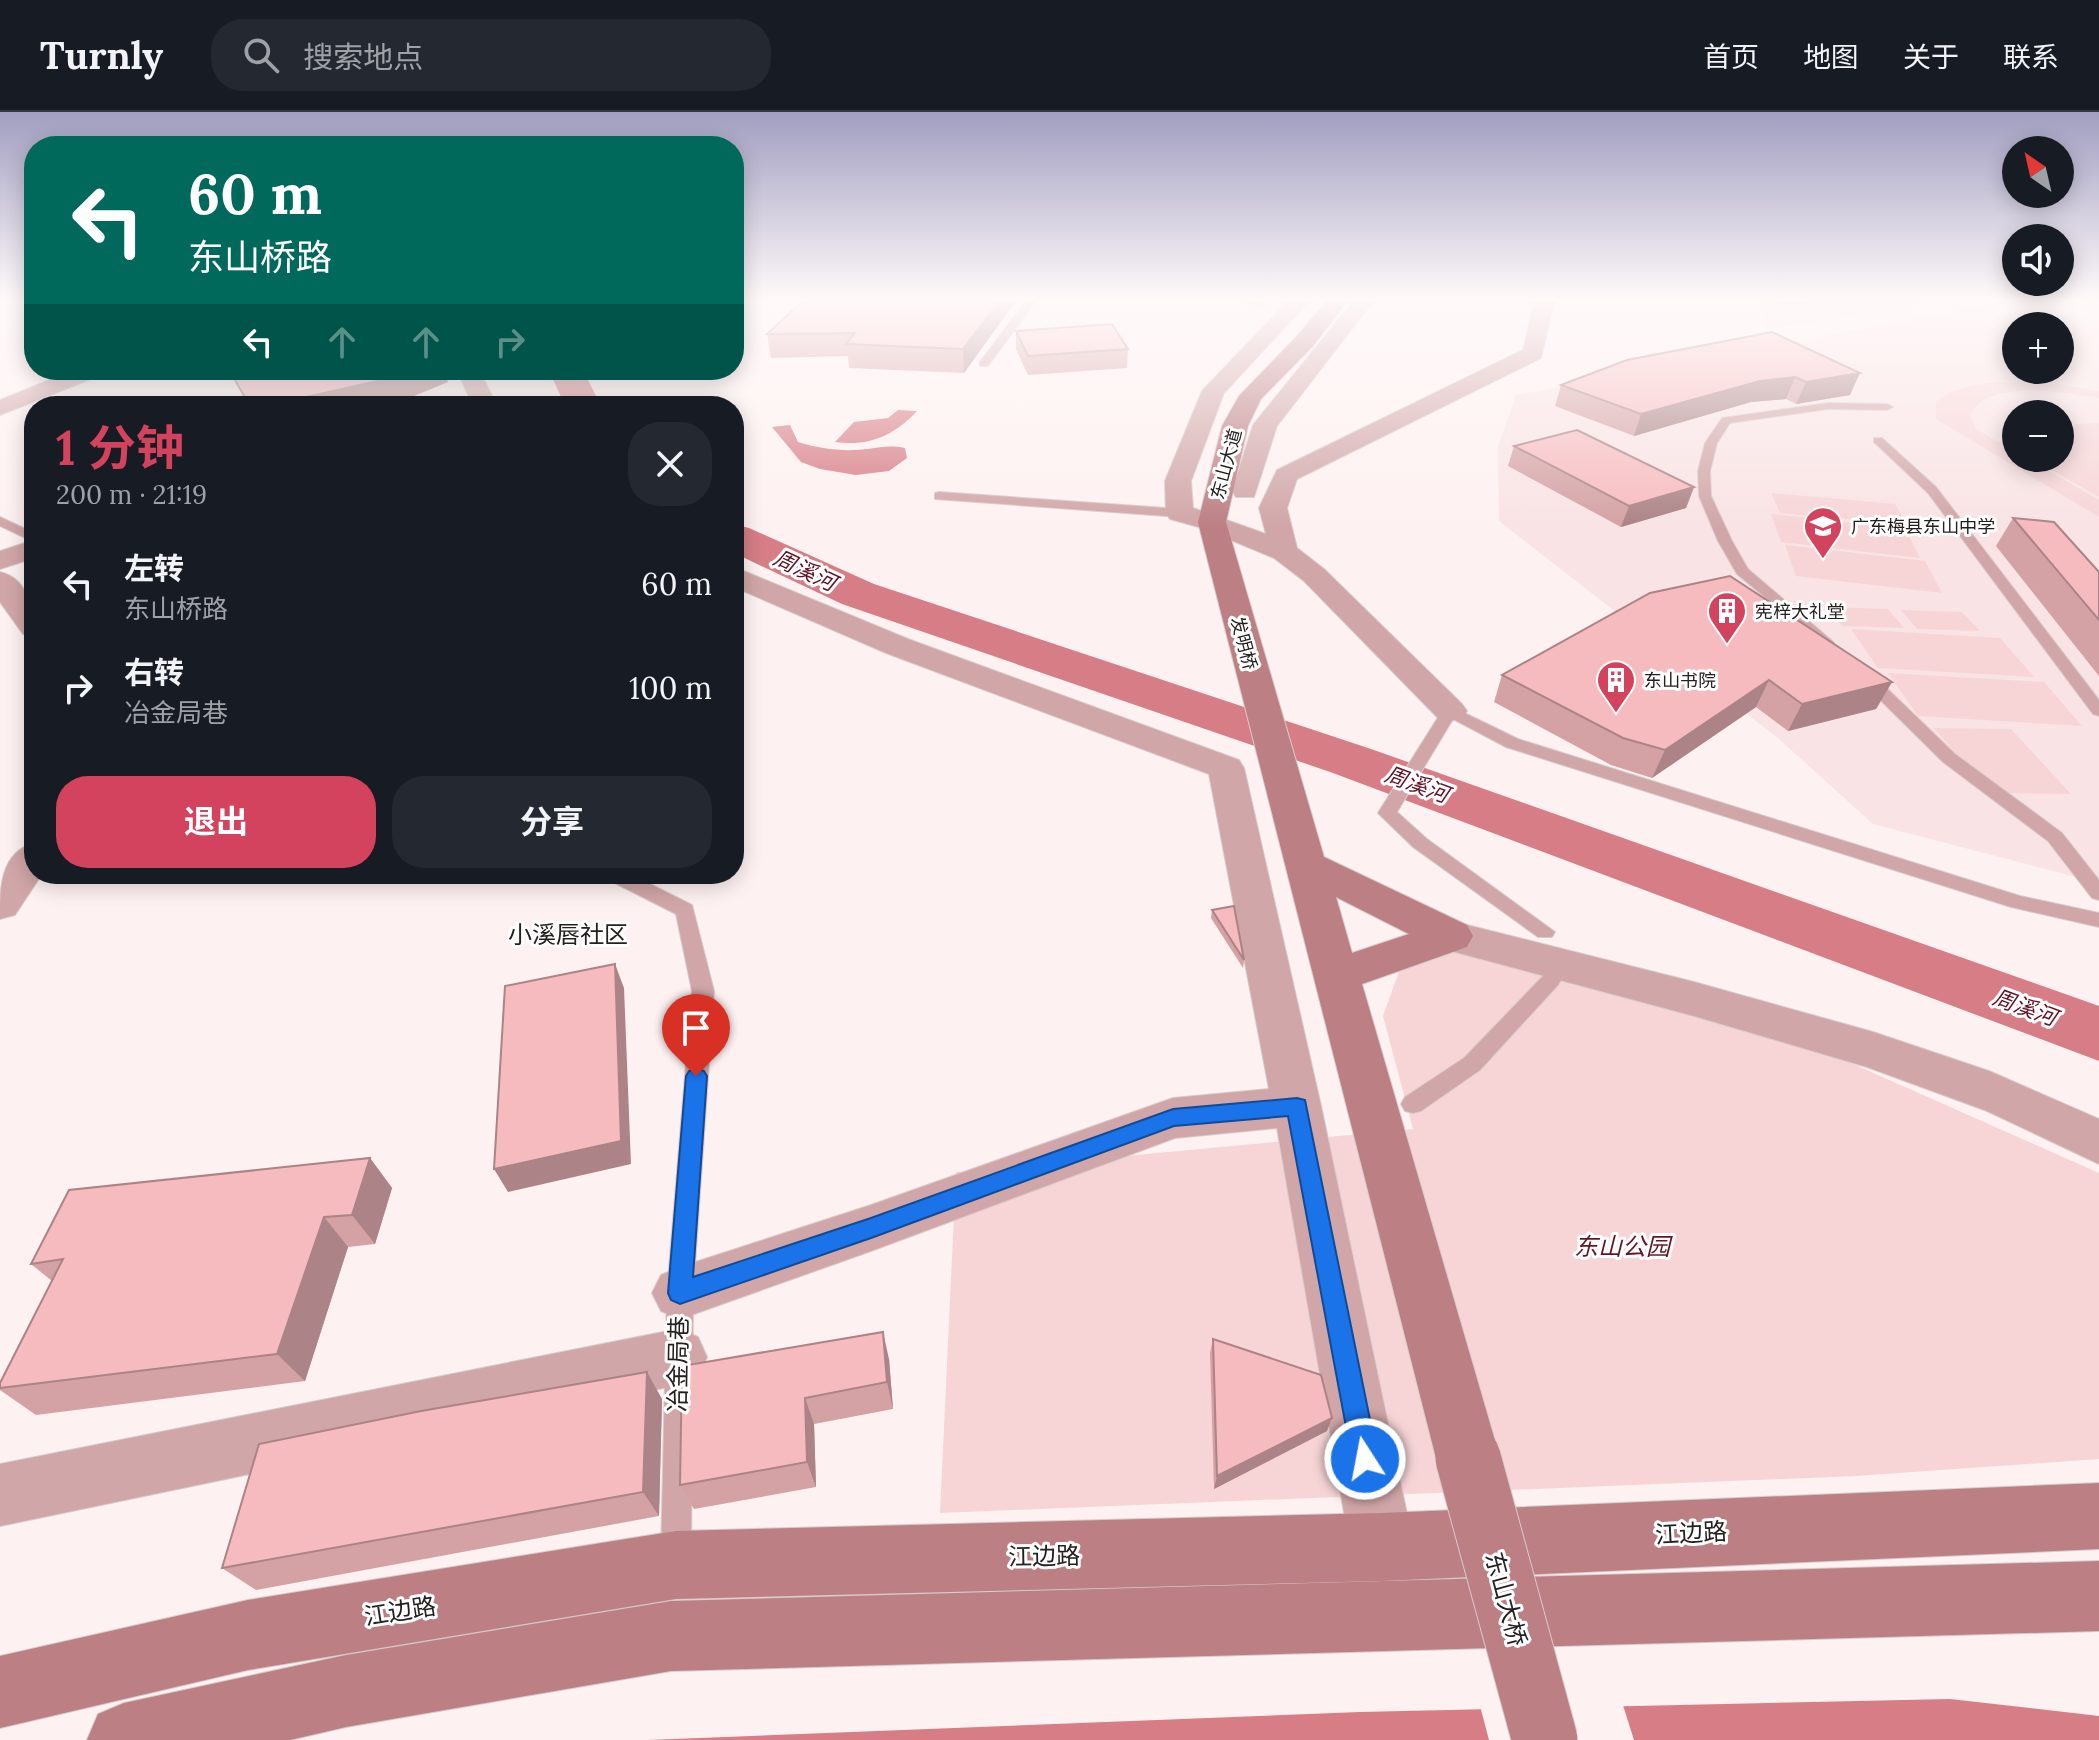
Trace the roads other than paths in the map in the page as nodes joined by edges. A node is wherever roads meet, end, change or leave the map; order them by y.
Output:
1 (1228, 375) edge
2 (1272, 375) edge
3 (1305, 375) edge
4 (1489, 375) edge
5 (69, 380) edge
6 (29, 396) edge
7 (24, 398) edge
8 (1887, 407) dead end
9 (0, 408) edge
10 (1878, 440) dead end
11 (1245, 491) dead end
12 (939, 496) dead end
13 (1180, 513) junction
14 (0, 521) edge
15 (1212, 522) junction
16 (24, 533) edge
17 (24, 552) edge
18 (1284, 552) junction
19 (0, 560) edge
20 (744, 580) edge
21 (0, 581) edge
22 (24, 613) edge
23 (2099, 711) edge
24 (1444, 719) junction
25 (1304, 864) junction
26 (24, 870) edge
27 (634, 884) edge
28 (2099, 893) edge
29 (0, 905) edge
30 (2099, 920) edge
31 (1545, 932) dead end
32 (1451, 936) junction
33 (1335, 976) junction
34 (1551, 980) dead end
35 (1413, 1104) dead end
36 (1304, 1109) junction
37 (2099, 1143) edge
38 (680, 1293) junction
39 (678, 1357) junction
40 (0, 1495) edge
41 (2099, 1516) edge
42 (1382, 1547) junction
43 (676, 1565) junction
44 (2099, 1596) edge
45 (0, 1692) edge
46 (124, 1740) edge
47 (1545, 1740) edge

1 - 13 street
2 - 15 main road, 东山大道
3 - 11 street
4 - 18 street
5 - 6 street
7 - 9 street
8 - 28 lane
10 - 23 lane
12 - 13 lane
13 - 15 street
14 - 16 lane
15 - 18 street
15 - 25 main road, 发明桥
17 - 19 street
18 - 24 street
20 - 36 street
21 - 22 street
24 - 30 lane
24 - 31 lane
25 - 32 main road
25 - 33 main road, 发明桥
26 - 29 street
27 - 38 lane, 冶金局巷
32 - 33 main road
32 - 37 street
33 - 47 main road, 东山大桥, bridge
34 - 35 lane
36 - 38 street
36 - 42 street
38 - 39 lane, 冶金局巷
39 - 40 street
39 - 43 lane, 冶金局巷
41 - 42 main road, 江边路
42 - 43 main road, 江边路
43 - 45 main road, 江边路
44 - 46 main road

